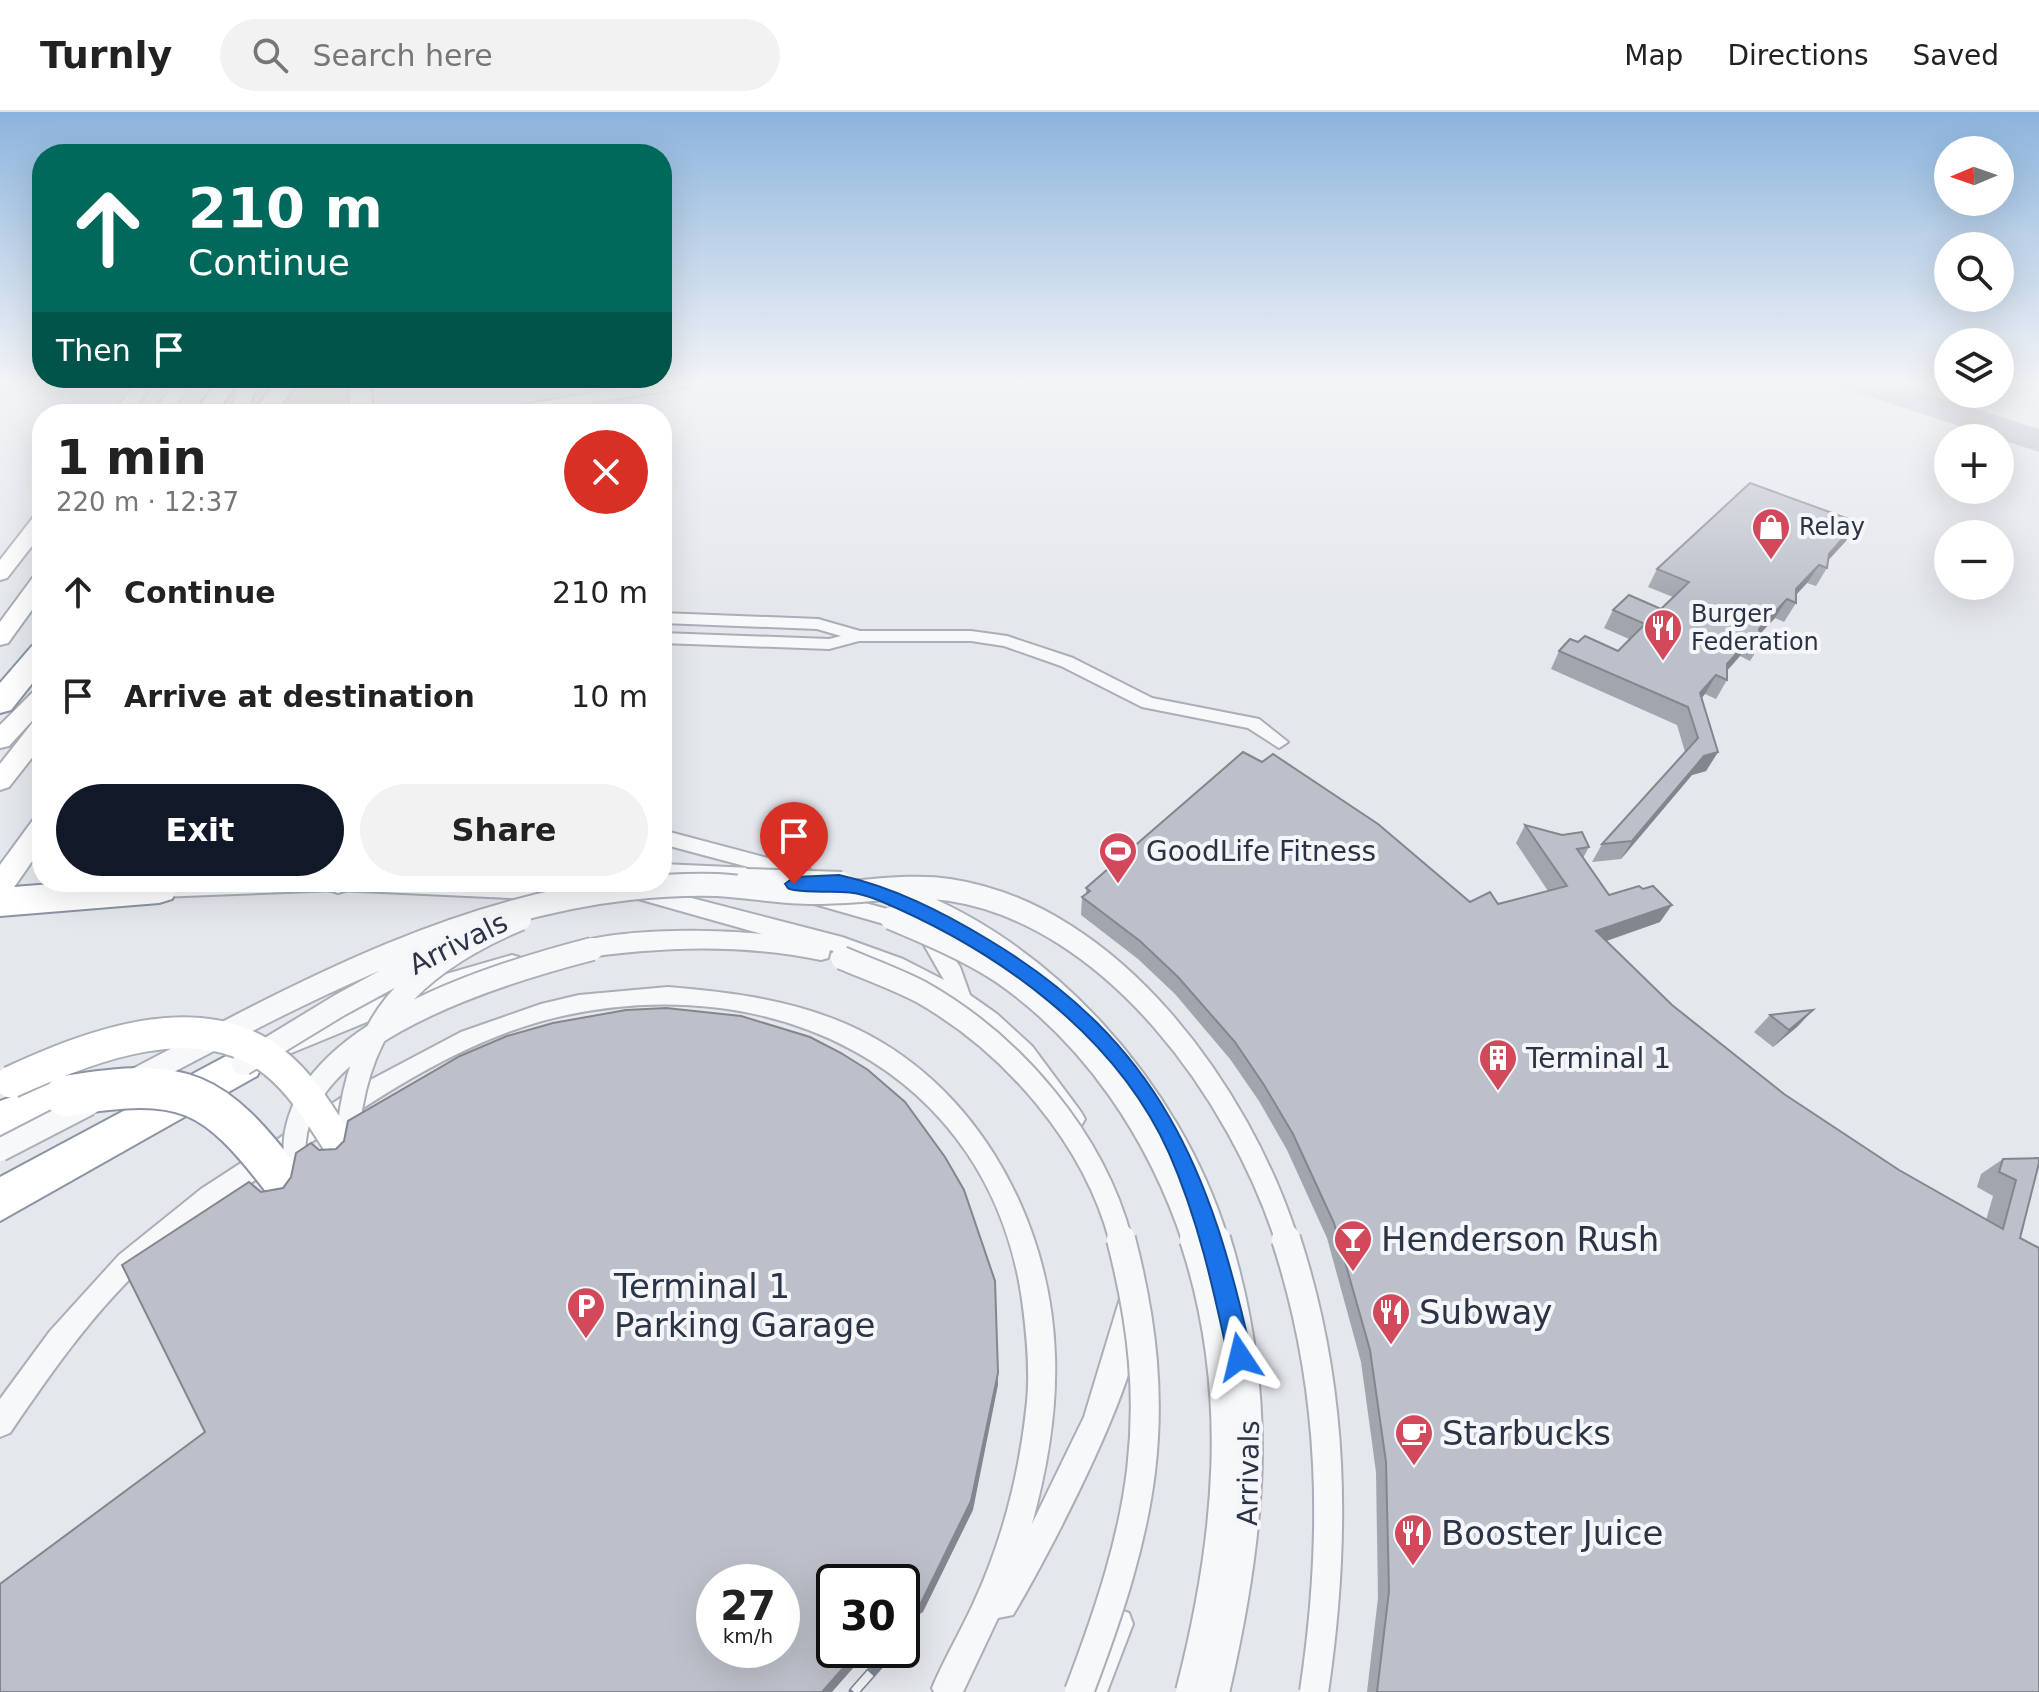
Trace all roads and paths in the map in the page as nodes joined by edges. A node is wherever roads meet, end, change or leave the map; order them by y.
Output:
1 (0, 536) edge
2 (29, 539) edge
3 (0, 574) edge
4 (32, 595) edge
5 (672, 618) edge
6 (859, 636) junction
7 (0, 638) edge
8 (672, 638) edge
9 (32, 664) edge
10 (0, 703) edge
11 (32, 706) edge
12 (0, 740) edge
13 (32, 741) edge
14 (1279, 742) dead end
15 (0, 781) edge
16 (32, 840) edge
17 (672, 840) edge
18 (672, 871) edge
19 (769, 876) junction
20 (839, 882) junction
21 (672, 883) edge
22 (0, 886) edge
23 (672, 888) edge
24 (122, 892) edge
25 (140, 892) edge
26 (589, 892) edge
27 (594, 892) edge
28 (613, 892) edge
29 (600, 893) junction
30 (799, 893) junction
31 (645, 894) junction
32 (900, 901) junction
33 (0, 902) edge
34 (0, 914) edge
35 (592, 949) junction
36 (962, 1003) junction
37 (243, 1064) junction
38 (0, 1088) edge
39 (0, 1120) edge
40 (344, 1148) joint
41 (0, 1150) edge
42 (292, 1181) joint
43 (0, 1200) edge
44 (1135, 1263) junction
45 (0, 1423) edge
46 (947, 1690) edge
47 (1079, 1692) edge
48 (1092, 1692) edge
49 (1190, 1692) edge
50 (1213, 1692) edge
51 (1314, 1692) edge

1 - 2 street
2 - 3 street
4 - 7 street
5 - 6 street
6 - 8 street
6 - 14 street
9 - 10 highway
11 - 12 street
13 - 15 street
16 - 22 street
17 - 20 street
18 - 19 street, bridge
19 - 21 street, Arrivals, bridge
19 - 50 street, Arrivals, bridge
20 - 31 street
20 - 32 street
23 - 30 street, bridge
24 - 33 highway
25 - 34 street
26 - 37 street, Arrivals, bridge
27 - 31 street
28 - 29 street, bridge
29 - 40 street, bridge
29 - 41 street, bridge
30 - 49 street, bridge
30 - 51 street, bridge
31 - 36 street
32 - 36 street
32 - 50 street
35 - 37 street, bridge
35 - 42 street, bridge
35 - 47 street, bridge
36 - 44 street
37 - 43 highway
38 - 40 street, bridge
39 - 42 highway, bridge
44 - 46 street
44 - 48 street
45 - 46 street

